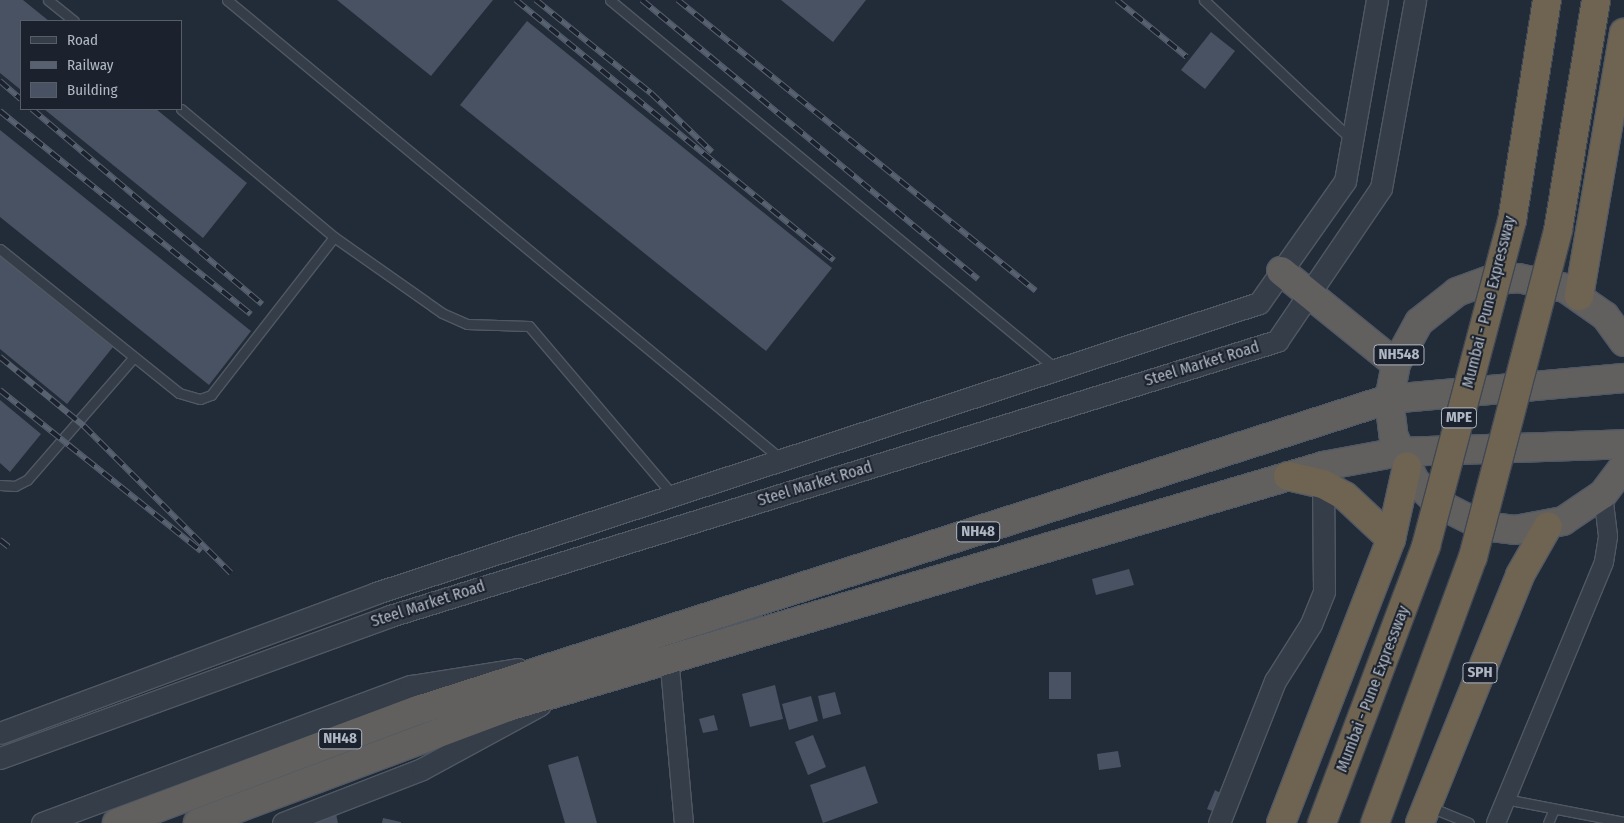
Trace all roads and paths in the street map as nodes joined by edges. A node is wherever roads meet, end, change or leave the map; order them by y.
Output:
1 (48, 0) edge
2 (227, 0) edge
3 (610, 0) edge
4 (1204, 0) edge
5 (1377, 0) edge
6 (1415, 0) edge
7 (1547, 0) edge
8 (1596, 0) edge
9 (73, 20) edge
10 (1624, 32) edge
11 (182, 110) edge
12 (1352, 140) junction
13 (334, 237) junction
14 (0, 249) edge
15 (1282, 271) junction
16 (1309, 294) junction
17 (1579, 296) junction
18 (1615, 315) edge
19 (1624, 342) edge
20 (134, 357) junction
21 (1396, 364) junction
22 (1058, 371) junction
23 (1624, 378) edge
24 (1389, 399) junction
25 (1624, 444) edge
26 (1403, 460) junction
27 (785, 462) junction
28 (1288, 476) junction
29 (1617, 479) edge
30 (1323, 484) junction
31 (0, 485) edge
32 (676, 497) junction
33 (1548, 526) junction
34 (1391, 539) junction
35 (669, 656) junction
36 (570, 675) junction
37 (0, 733) edge
38 (0, 758) edge
39 (1505, 799) junction
40 (1552, 811) junction
41 (1423, 814) edge
42 (290, 822) edge
43 (1624, 822) edge
44 (42, 823) edge
45 (117, 823) edge
46 (198, 823) edge
47 (684, 823) edge
48 (1219, 823) edge
49 (1281, 823) edge
50 (1322, 823) edge
51 (1375, 823) edge
52 (1469, 823) edge
53 (1496, 823) edge
54 (1548, 823) edge

1 - 9 lane
2 - 27 lane
3 - 22 lane
4 - 12 lane
5 - 12 street, Steel Market Road
6 - 16 street, Steel Market Road
7 - 50 highway, Mumbai - Pune Expressway / MPE, bridge
8 - 51 highway, bridge
10 - 17 highway
11 - 13 lane
12 - 15 street, Steel Market Road
13 - 20 lane
13 - 32 lane
14 - 20 lane
15 - 16 highway
15 - 22 street, Steel Market Road
16 - 21 highway
16 - 38 street, Steel Market Road
17 - 18 highway, NH548
17 - 21 highway, NH548
18 - 19 highway, NH548
20 - 31 lane
21 - 24 highway, NH548
22 - 27 street, Steel Market Road
23 - 24 highway
24 - 26 highway, NH548
24 - 36 highway, NH48
25 - 26 highway
26 - 28 highway, NH48
26 - 33 highway
26 - 34 highway
27 - 32 street, Steel Market Road
28 - 30 highway
28 - 35 highway, NH48
29 - 33 highway
29 - 39 street
30 - 34 highway
30 - 48 street
32 - 37 street, Steel Market Road
33 - 41 highway, SPH
34 - 49 highway
35 - 36 highway, NH48
35 - 47 street
36 - 42 street
36 - 44 street
36 - 45 highway, NH48
36 - 46 highway, NH48
39 - 40 lane
39 - 53 street
40 - 43 lane
40 - 54 lane
41 - 52 lane

